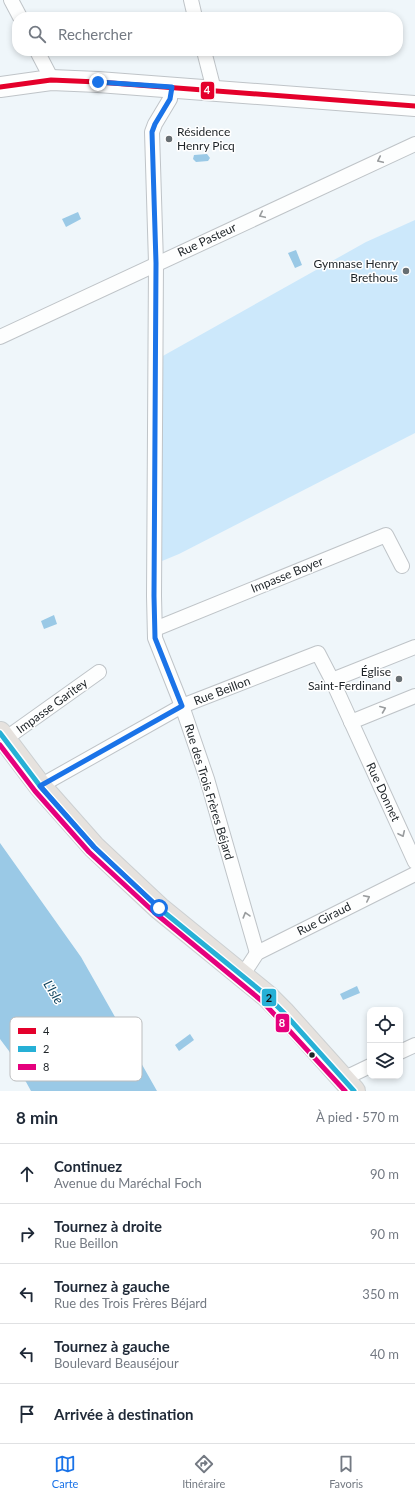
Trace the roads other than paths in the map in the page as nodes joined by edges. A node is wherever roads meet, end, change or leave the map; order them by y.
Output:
1 (11, 0) edge
2 (191, 0) edge
3 (17, 12) edge
4 (194, 12) edge
5 (40, 56) edge
6 (205, 56) edge
7 (51, 80) junction
8 (0, 87) edge
9 (172, 87) junction
10 (214, 90) junction
11 (415, 106) edge
12 (415, 144) edge
13 (156, 263) junction
14 (0, 337) edge
15 (402, 566) dead end
16 (155, 629) junction
17 (415, 647) edge
18 (99, 672) dead end
19 (332, 680) junction
20 (415, 696) edge
21 (182, 706) junction
22 (351, 722) junction
23 (2, 736) edge
24 (40, 786) junction
25 (412, 856) edge
26 (415, 874) edge
27 (257, 953) junction
28 (242, 976) junction
29 (415, 1044) edge
30 (403, 1050) edge
31 (367, 1069) edge
32 (348, 1085) edge

1 - 3 street
2 - 4 street
5 - 7 street
6 - 10 street
7 - 8 street
7 - 9 street
9 - 10 street
9 - 13 street, Rue des Trois Frères Béjard
10 - 11 street
12 -> 13 street, Rue Pasteur
13 - 14 street, Rue Pasteur
13 - 16 street, Rue des Trois Frères Béjard
15 - 16 street, Impasse Boyer
16 - 21 street, Rue des Trois Frères Béjard
17 - 19 street
18 - 23 street, Impasse Garitey
19 - 21 street, Rue Beillon
19 - 22 street, Rue Donnet
22 -> 20 street
21 - 24 street, Rue Beillon
27 -> 21 street, Rue des Trois Frères Béjard
22 -> 25 street, Rue Donnet
23 - 24 main road
24 - 28 main road
27 -> 26 street, Rue Giraud
27 - 28 street
28 - 32 main road
29 - 30 street
31 - 32 street

